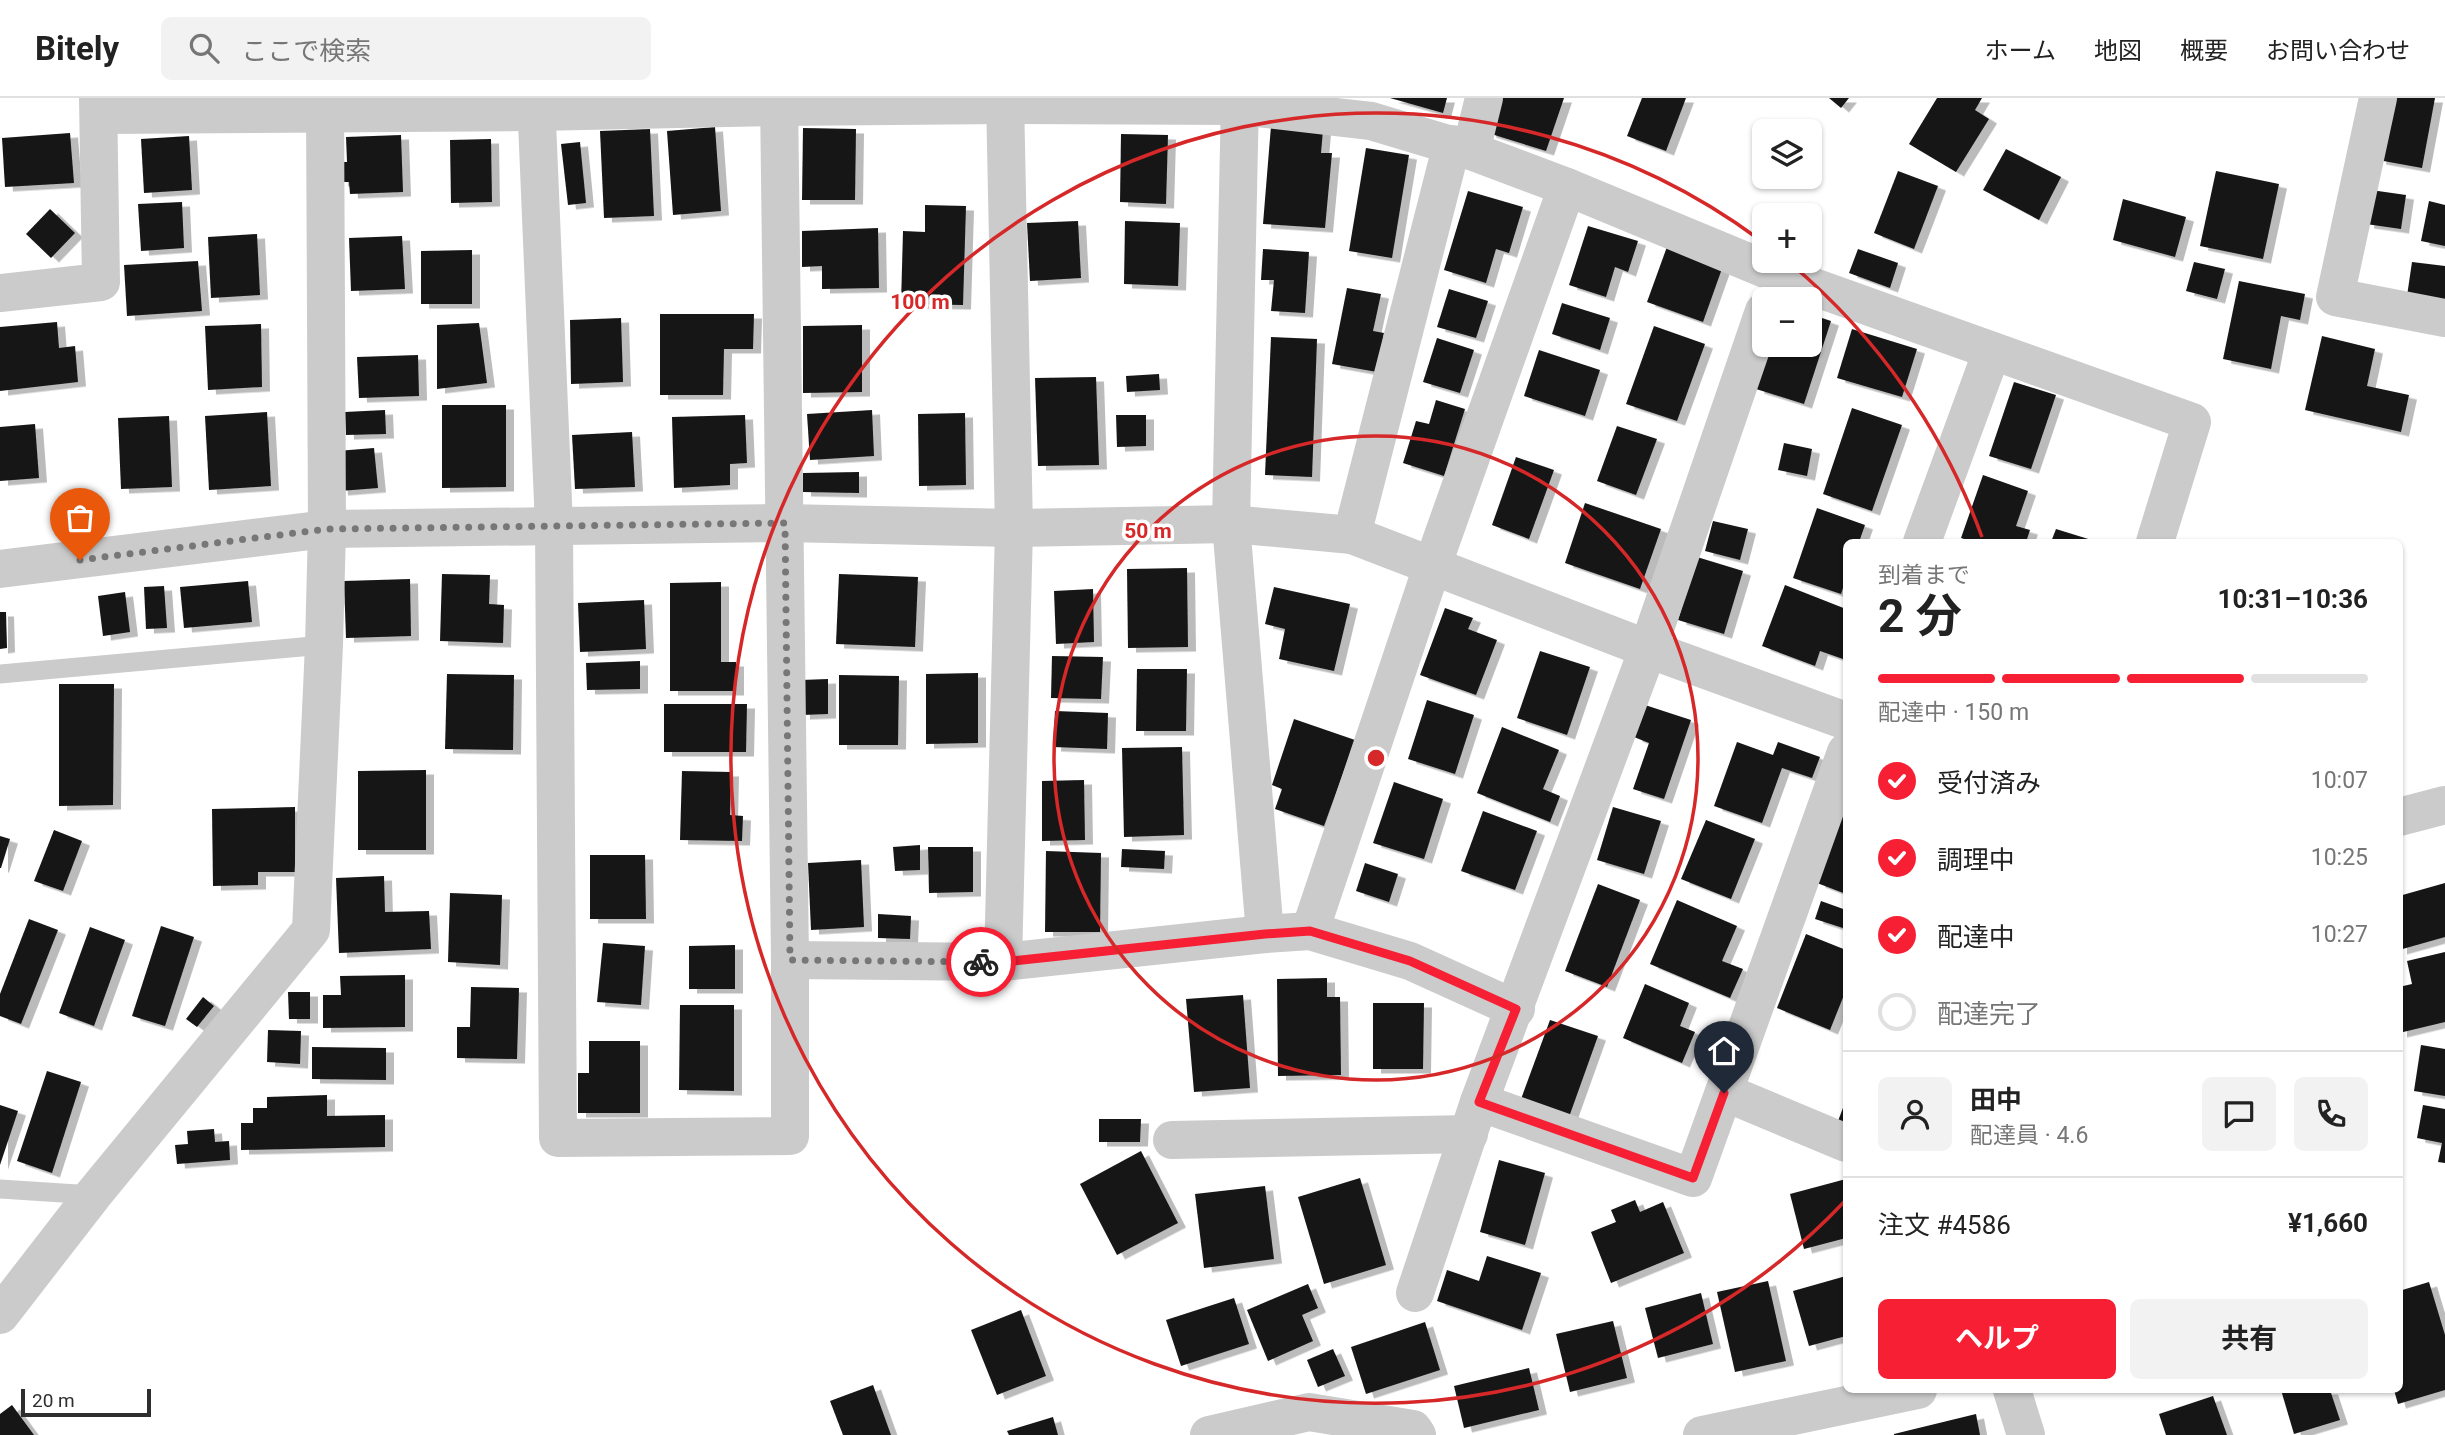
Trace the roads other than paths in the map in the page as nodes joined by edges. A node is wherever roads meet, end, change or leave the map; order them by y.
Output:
1 (1484, 98) edge
2 (2378, 98) edge
3 (1005, 101) edge
4 (779, 102) edge
5 (1240, 102) edge
6 (536, 105) edge
7 (99, 106) edge
8 (325, 106) edge
9 (1461, 148) junction
10 (1567, 187) junction
11 (1772, 287) edge
12 (0, 293) edge
13 (1822, 302) edge
14 (2445, 318) edge
15 (1752, 346) edge
16 (1992, 351) junction
17 (785, 523) junction
18 (1231, 524) junction
19 (554, 526) junction
20 (1014, 528) junction
21 (327, 529) junction
22 (1352, 535) junction
23 (1924, 539) edge
24 (2156, 539) edge
25 (1433, 565) junction
26 (0, 569) edge
27 (324, 645) junction
28 (1648, 649) junction
29 (0, 674) edge
30 (1843, 720) edge
31 (1843, 760) edge
32 (2445, 805) edge
33 (2403, 816) edge
34 (1310, 931) junction
35 (1265, 934) junction
36 (790, 960) junction
37 (1003, 962) junction
38 (1516, 1009) junction
39 (1724, 1093) junction
40 (1474, 1118) junction
41 (1172, 1140) dead end
42 (1843, 1142) edge
43 (0, 1189) edge
44 (93, 1195) junction
45 (1415, 1293) dead end
46 (0, 1315) edge
47 (1904, 1393) edge
48 (2013, 1393) edge
49 (1209, 1435) edge
50 (1417, 1435) edge
51 (1702, 1435) edge
52 (2026, 1435) edge

1 - 9 street
2 - 14 street
3 - 4 street
3 - 5 street
3 - 20 street
4 - 6 street
4 - 17 street
5 - 9 street
5 - 18 street
6 - 8 street
6 - 19 street
7 - 8 street
7 - 12 street
8 - 21 street
9 - 10 street
9 - 22 street
10 - 11 street
10 - 25 street
13 - 16 street
15 - 28 street
16 - 23 street
16 - 24 street
17 - 19 street
17 - 20 street
17 - 36 street
18 - 20 street
18 - 22 street
18 - 35 street
19 - 21 street
19 - 36 street
20 - 37 street
21 - 26 street
21 - 27 street
22 - 25 street
25 - 28 street
25 - 34 street
27 - 29 lane
27 - 44 street
28 - 30 street
28 - 38 street
31 - 39 street
32 - 33 street
34 - 35 street
34 - 38 street
35 - 37 street
36 - 37 street
38 - 40 street
39 - 40 street
39 - 42 street
40 - 41 street
40 - 45 street
43 - 44 lane
44 - 46 street
47 - 51 street
48 - 52 street
49 - 50 street

